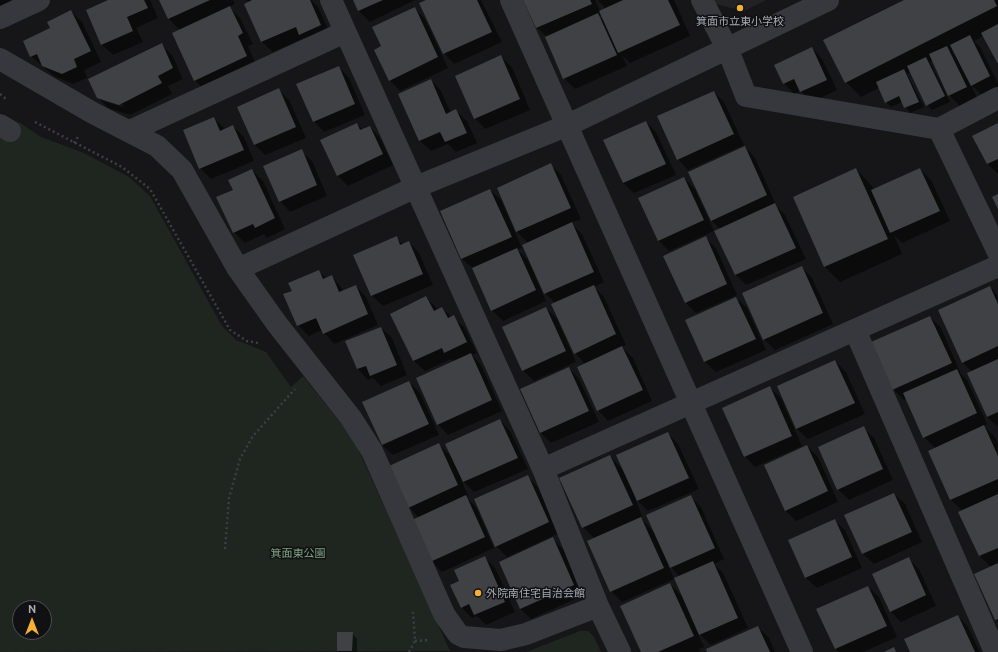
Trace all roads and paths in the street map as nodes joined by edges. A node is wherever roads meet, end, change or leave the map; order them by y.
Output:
1 (39, 0) edge
2 (330, 0) edge
3 (511, 0) edge
4 (702, 0) edge
5 (828, 0) edge
6 (0, 18) edge
7 (345, 32) junction
8 (728, 50) junction
9 (0, 59) edge
10 (0, 94) edge
11 (998, 98) edge
12 (11, 104) dead end
13 (33, 120) dead end
14 (568, 125) junction
15 (938, 129) junction
16 (130, 131) junction
17 (416, 187) junction
18 (998, 252) edge
19 (998, 266) edge
20 (238, 269) junction
21 (855, 330) junction
22 (260, 343) dead end
23 (298, 385) dead end
24 (692, 403) junction
25 (543, 469) junction
26 (225, 548) dead end
27 (598, 606) junction
28 (620, 652) edge
29 (802, 652) edge
30 (995, 652) edge

1 - 6 street
2 - 7 street
3 - 14 street
4 - 8 street
5 - 8 street
7 - 16 street
7 - 17 street
8 - 14 street
8 - 15 street
9 - 16 street
10 - 12 path
11 - 15 street
13 - 22 path
14 - 17 street
14 - 24 street
15 - 18 street
16 - 20 street
17 - 20 street
17 - 25 street
19 - 21 street
20 - 27 street
21 - 24 street
21 - 30 street
23 - 26 path
24 - 25 street
24 - 29 street
25 - 27 street
27 - 28 street

